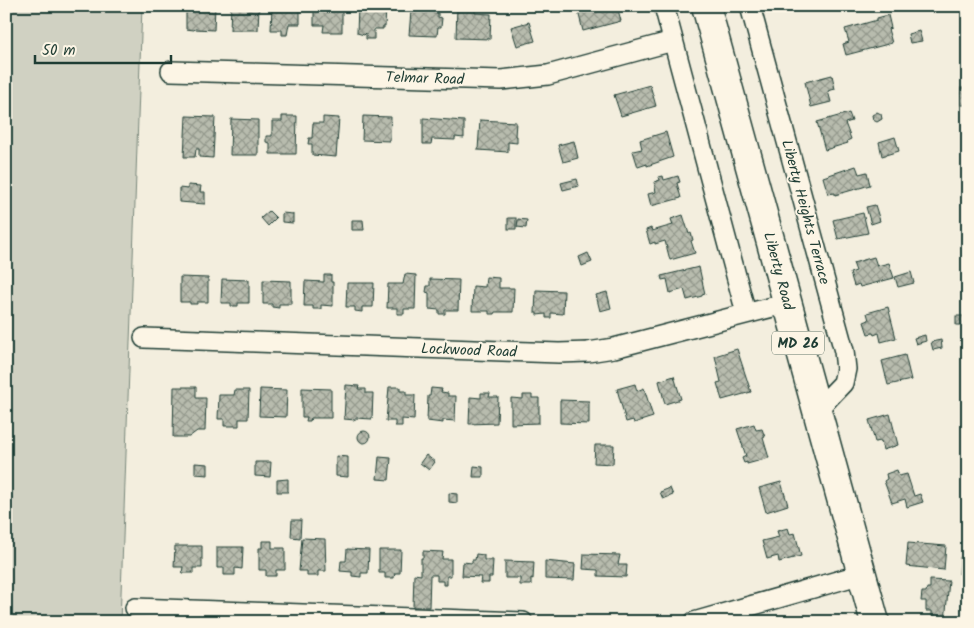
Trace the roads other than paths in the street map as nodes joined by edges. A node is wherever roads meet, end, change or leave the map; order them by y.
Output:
1 (664, 6) edge
2 (706, 6) edge
3 (750, 6) edge
4 (673, 41) junction
5 (171, 71) dead end
6 (788, 303) junction
7 (746, 313) junction
8 (144, 338) dead end
9 (817, 410) junction
10 (862, 574) junction
11 (135, 608) dead end
12 (523, 622) edge
13 (694, 622) edge
14 (875, 622) edge

1 - 4 street
2 - 6 main road, Liberty Road / MD 26
3 - 9 street, Liberty Heights Terrace
4 - 5 street, Telmar Road
4 - 7 street
6 - 7 street, Lockwood Road
6 - 9 main road, Liberty Road / MD 26
7 - 8 street, Lockwood Road
9 - 10 main road, Liberty Road / MD 26
10 - 13 street
10 - 14 main road, Liberty Road / MD 26
11 - 12 street

